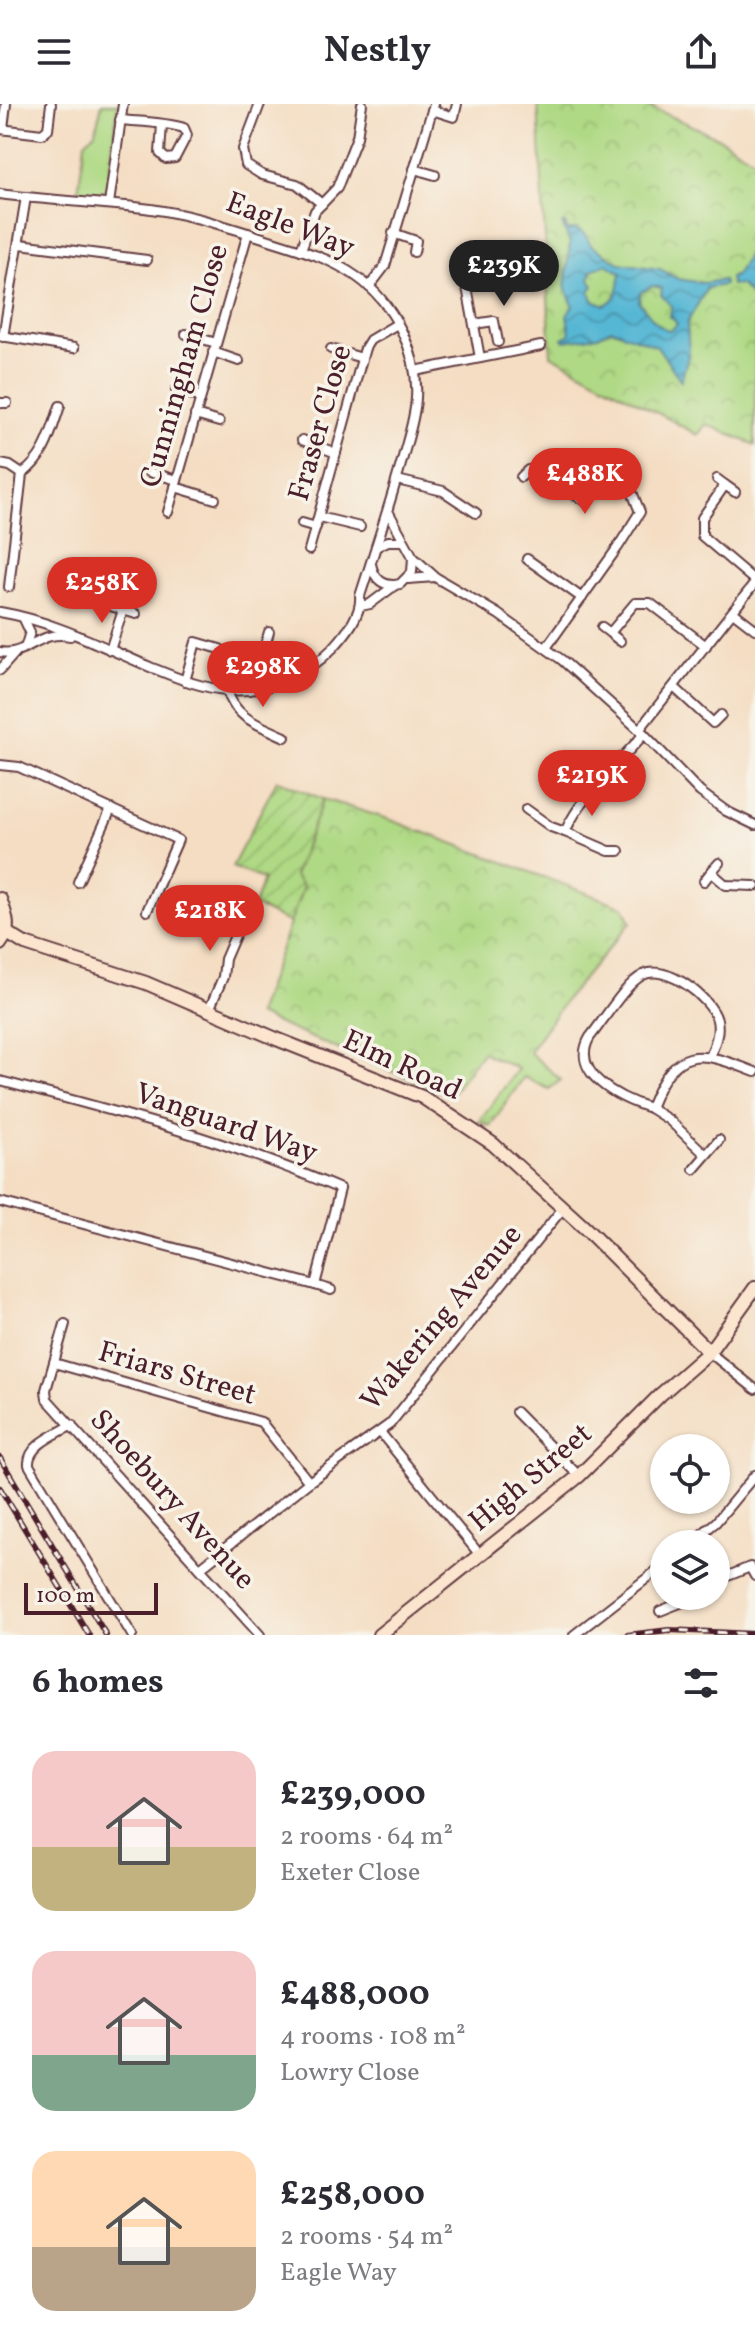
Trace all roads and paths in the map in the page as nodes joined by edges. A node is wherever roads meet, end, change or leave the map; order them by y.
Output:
1 (6, 104) edge
2 (51, 104) edge
3 (123, 104) edge
4 (260, 104) edge
5 (362, 104) edge
6 (457, 104) edge
7 (433, 107) edge
8 (120, 120) junction
9 (162, 124) junction
10 (2, 129) edge
11 (414, 169) junction
12 (435, 175) dead end
13 (0, 194) edge
14 (26, 197) junction
15 (109, 204) junction
16 (322, 204) junction
17 (248, 233) junction
18 (393, 233) junction
19 (20, 244) junction
20 (301, 250) junction
21 (414, 252) dead end
22 (147, 260) dead end
23 (470, 281) dead end
24 (369, 287) junction
25 (397, 324) junction
26 (474, 324) junction
27 (186, 334) dead end
28 (2, 337) edge
29 (498, 342) dead end
30 (541, 346) dead end
31 (214, 347) junction
32 (74, 348) dead end
33 (331, 349) dead end
34 (362, 358) junction
35 (480, 358) junction
36 (239, 361) dead end
37 (415, 371) junction
38 (176, 390) dead end
39 (200, 397) junction
40 (60, 406) dead end
41 (195, 415) junction
42 (219, 422) dead end
43 (302, 440) dead end
44 (614, 452) dead end
45 (336, 453) junction
46 (0, 464) edge
47 (614, 467) junction
48 (149, 472) dead end
49 (22, 474) junction
50 (521, 477) dead end
51 (397, 480) junction
52 (551, 480) junction
53 (176, 483) junction
54 (735, 492) dead end
55 (543, 493) dead end
56 (215, 499) dead end
57 (388, 511) junction
58 (168, 512) dead end
59 (476, 513) dead end
60 (319, 517) junction
61 (302, 523) dead end
62 (316, 527) junction
63 (360, 527) dead end
64 (402, 541) junction
65 (376, 548) junction
66 (309, 550) dead end
67 (413, 557) junction
68 (527, 559) dead end
69 (371, 562) junction
70 (435, 577) junction
71 (407, 579) junction
72 (755, 582) edge
73 (395, 586) junction
74 (9, 587) dead end
75 (582, 598) junction
76 (101, 603) dead end
77 (361, 606) junction
78 (123, 610) junction
79 (0, 612) edge
80 (733, 612) junction
81 (136, 614) dead end
82 (24, 619) junction
83 (602, 627) dead end
84 (755, 629) edge
85 (269, 632) dead end
86 (610, 633) junction
87 (184, 638) dead end
88 (83, 639) junction
89 (620, 641) dead end
90 (196, 642) junction
91 (26, 645) junction
92 (706, 646) junction
93 (546, 648) junction
94 (220, 649) dead end
95 (110, 650) junction
96 (0, 652) edge
97 (15, 653) junction
98 (0, 670) edge
99 (185, 681) junction
100 (256, 688) junction
101 (675, 688) junction
102 (227, 690) junction
103 (721, 715) dead end
104 (713, 723) junction
105 (642, 732) junction
106 (706, 732) dead end
107 (285, 737) dead end
108 (0, 765) edge
109 (111, 809) junction
110 (526, 809) dead end
111 (755, 825) edge
112 (565, 832) junction
113 (178, 840) junction
114 (191, 845) dead end
115 (619, 851) dead end
116 (719, 863) dead end
117 (711, 872) junction
118 (704, 881) dead end
119 (78, 882) dead end
120 (755, 886) edge
121 (0, 899) edge
122 (246, 910) dead end
123 (147, 911) dead end
124 (230, 914) dead end
125 (242, 920) junction
126 (4, 938) edge
127 (209, 1010) junction
128 (710, 1057) junction
129 (755, 1072) edge
130 (0, 1081) edge
131 (650, 1108) junction
132 (719, 1140) dead end
133 (705, 1154) junction
134 (694, 1169) dead end
135 (0, 1202) edge
136 (563, 1208) junction
137 (315, 1285) junction
138 (755, 1288) edge
139 (331, 1290) dead end
140 (65, 1324) dead end
141 (709, 1352) junction
142 (54, 1363) junction
143 (755, 1389) edge
144 (516, 1412) dead end
145 (72, 1425) junction
146 (380, 1432) junction
147 (755, 1475) edge
148 (579, 1476) junction
149 (309, 1482) junction
150 (707, 1530) edge
151 (480, 1555) junction
152 (200, 1568) junction
153 (730, 1574) edge
154 (650, 1576) edge
155 (755, 1576) edge
156 (132, 1635) edge
157 (260, 1635) edge
158 (379, 1635) edge
159 (574, 1635) edge

1 - 10 street
2 - 10 street
3 - 8 street
4 - 16 street
5 - 16 street
6 - 7 street
7 - 11 street
8 - 9 street
8 - 15 street
9 - 9 street
11 - 12 street
11 - 18 street
13 - 14 street, Eagle Way
14 - 15 street, Eagle Way
14 - 19 street
15 - 17 street, Eagle Way
16 - 20 street
17 - 20 street, Eagle Way
17 - 31 street, Cunningham Close
18 - 21 street
18 - 24 street
19 - 22 street
19 - 28 street
20 - 24 street, Eagle Way
23 - 26 street
24 - 25 street, Eagle Way
25 - 34 street, Fraser Close
25 - 37 street, Eagle Way
26 - 29 street
26 - 35 street
27 - 31 street
28 - 32 street
30 - 35 street
31 - 36 street
31 - 39 street, Cunningham Close
33 - 34 street
34 - 45 street, Fraser Close
35 - 37 street
37 - 51 street, Eagle Way
38 - 39 street
39 - 41 street, Cunningham Close
40 - 49 street
41 - 42 street
41 - 53 street, Cunningham Close
43 - 45 street
44 - 47 street
45 - 60 street, Fraser Close
46 - 49 street
47 - 52 street
47 - 75 street
48 - 53 street
49 - 74 street
50 - 52 street
51 - 57 street, Eagle Way
51 - 59 street
52 - 55 street
53 - 56 street
53 - 58 street, Cunningham Close
54 - 72 street
57 - 64 street
57 - 65 street, Eagle Way
60 - 62 street, Fraser Close
60 - 63 street
61 - 62 street
62 - 66 street, Fraser Close
64 - 65 street
64 - 67 street
65 - 69 street
67 - 70 street
67 - 71 street
68 - 75 street
69 - 73 street
69 - 77 street
70 - 71 street
70 - 93 street
71 - 73 street
72 - 80 street
73 - 77 street
75 - 93 street
76 - 78 street
77 - 100 street
78 - 81 street
78 - 95 street
79 - 82 street
80 - 84 street
80 - 92 street
82 - 88 street
82 - 91 street
83 - 86 street
85 - 100 street
86 - 89 street
86 - 92 street
87 - 90 street
88 - 91 street
88 - 95 street
90 - 94 street
90 - 99 street
91 - 97 street
92 - 101 street
93 - 105 street
95 - 99 street
96 - 97 street
97 - 98 street
99 - 102 street
100 - 102 street
101 - 104 street
101 - 105 street
102 - 107 street
103 - 104 street
104 - 106 street
105 - 111 street
105 - 112 street
108 - 109 street
109 - 113 street
109 - 119 street
110 - 112 street
112 - 115 street
113 - 114 street
113 - 123 street
116 - 117 street
117 - 118 street
117 - 120 street
121 - 126 street
122 - 125 street
124 - 125 street
125 - 127 street
126 - 127 street, Elm Road
127 - 136 street, Elm Road
128 - 129 street
128 - 131 street
128 - 131 street
130 - 137 street, Vanguard Way
131 - 133 street
132 - 133 street
133 - 134 street
135 - 137 street
136 - 141 street, Elm Road
136 - 146 street, Wakering Avenue
137 - 139 street
138 - 141 street, High Street
140 - 142 street
141 - 143 street
141 - 148 street, High Street
142 - 145 street, Shoebury Avenue
142 - 149 street, Friars Street
144 - 148 street
145 - 152 street, Shoebury Avenue
145 - 156 street
146 - 149 street, Wakering Avenue
146 - 151 street
147 - 150 street
148 - 151 street, High Street
149 - 152 street, Wakering Avenue
151 - 158 street, High Street
152 - 157 street, Shoebury Avenue
153 - 155 street
154 - 159 street

